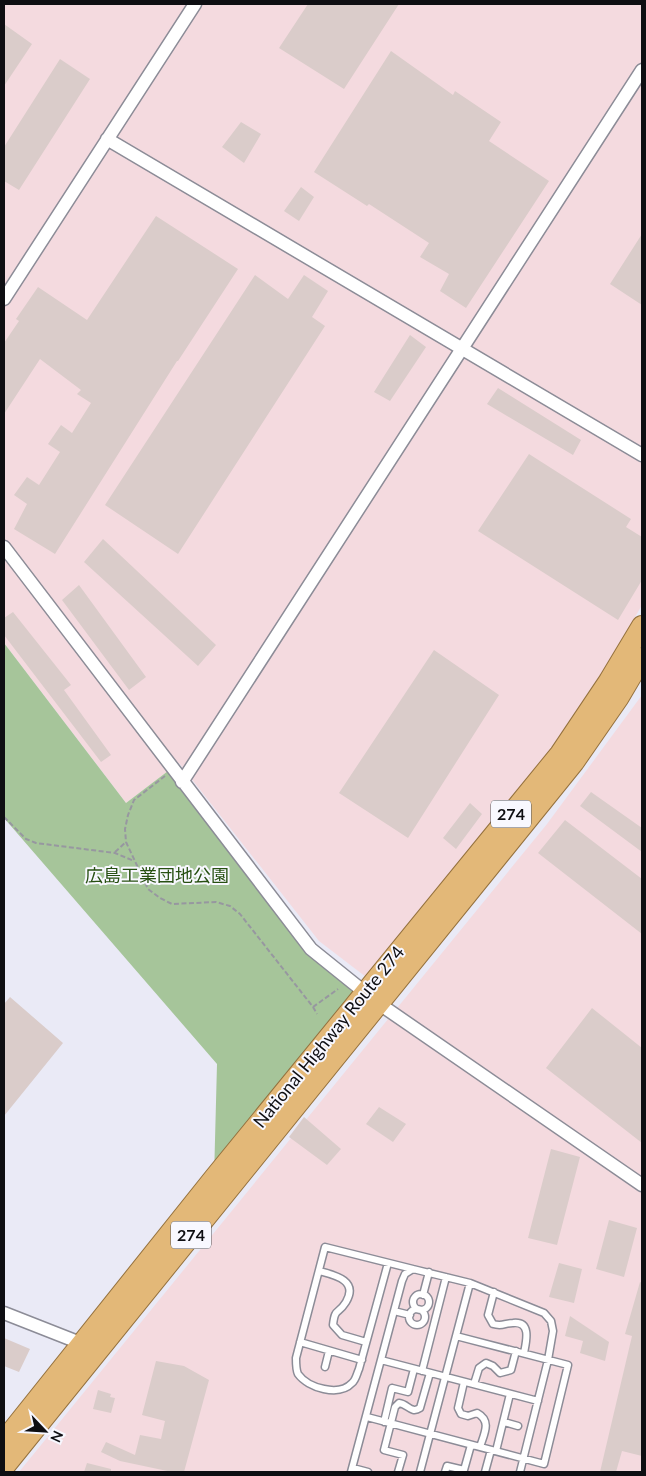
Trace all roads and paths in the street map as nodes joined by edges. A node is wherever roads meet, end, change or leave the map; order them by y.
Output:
1 (195, 4) edge
2 (642, 70) edge
3 (107, 139) junction
4 (4, 298) edge
5 (462, 348) junction
6 (642, 455) edge
7 (4, 546) edge
8 (642, 626) edge
9 (642, 658) edge
10 (174, 770) junction
11 (182, 782) junction
12 (4, 817) edge
13 (126, 842) junction
14 (114, 852) junction
15 (135, 861) junction
16 (338, 989) dead end
17 (372, 998) junction
18 (313, 1008) junction
19 (317, 1014) dead end
20 (642, 1185) edge
21 (388, 1262) junction
22 (414, 1268) junction
23 (319, 1271) junction
24 (429, 1272) junction
25 (446, 1277) junction
26 (470, 1283) junction
27 (494, 1292) junction
28 (423, 1295) junction
29 (419, 1310) junction
30 (394, 1311) junction
31 (4, 1313) edge
32 (410, 1315) junction
33 (456, 1336) junction
34 (300, 1342) junction
35 (366, 1342) junction
36 (89, 1347) junction
37 (330, 1351) junction
38 (516, 1351) junction
39 (524, 1354) junction
40 (362, 1360) junction
41 (381, 1360) junction
42 (548, 1360) junction
43 (325, 1368) dead end
44 (414, 1368) junction
45 (422, 1371) junction
46 (430, 1373) junction
47 (445, 1377) junction
48 (464, 1382) junction
49 (474, 1384) junction
50 (510, 1394) junction
51 (538, 1401) junction
52 (366, 1417) junction
53 (504, 1422) junction
54 (387, 1423) junction
55 (518, 1426) dead end
56 (430, 1434) junction
57 (4, 1441) edge
58 (471, 1445) junction
59 (480, 1447) junction
60 (494, 1451) junction
61 (524, 1458) junction
62 (4, 1467) edge
63 (352, 1470) edge
64 (368, 1472) edge
65 (398, 1472) edge
66 (420, 1472) edge
67 (445, 1472) edge
68 (485, 1472) edge
69 (520, 1472) edge

1 - 3 street
2 - 5 street
3 - 4 street
3 - 5 street
5 - 6 street
5 - 11 street
7 - 10 street
8 - 17 highway, National Highway Route 274 / 274
9 - 17 highway, National Highway Route 274 / 274
10 - 11 street
10 - 13 path
11 - 17 street
12 - 14 path
13 - 14 path
13 - 15 path
14 - 15 path
15 - 18 path
16 - 18 path
17 - 20 street
17 - 36 highway, National Highway Route 274 / 274
18 - 19 path
21 - 22 lane
21 - 23 lane
21 - 35 lane
22 - 24 lane
22 - 30 lane
23 - 34 lane
23 - 35 lane
24 - 25 lane
24 - 28 lane
25 - 26 lane
25 - 45 lane
26 - 27 lane
26 - 33 lane
27 - 39 lane
27 - 42 lane
28 - 29 lane
28 - 29 lane
29 - 32 lane
29 - 32 lane
30 - 32 lane
30 - 41 lane
31 - 36 street
33 - 38 lane
33 - 47 lane
34 - 37 lane
34 - 40 lane
35 - 40 lane
36 - 57 highway, National Highway Route 274 / 274
36 - 62 highway, National Highway Route 274 / 274
37 - 40 lane
37 - 43 lane
38 - 39 lane
38 - 49 lane
39 - 42 lane
41 - 44 lane
41 - 52 lane
42 - 51 lane
42 - 61 lane
44 - 45 lane
44 - 54 lane
45 - 46 lane
46 - 47 lane
46 - 54 lane
47 - 48 lane
47 - 56 lane
48 - 49 lane
48 - 59 lane
49 - 50 lane
50 - 51 lane
50 - 53 lane
51 - 61 lane
52 - 54 lane
52 - 63 lane
53 - 55 lane
53 - 60 lane
54 - 56 lane
54 - 65 lane
56 - 58 lane
56 - 66 lane
58 - 59 lane
58 - 67 lane
59 - 60 lane
60 - 61 lane
60 - 68 lane
61 - 69 lane
63 - 64 lane

